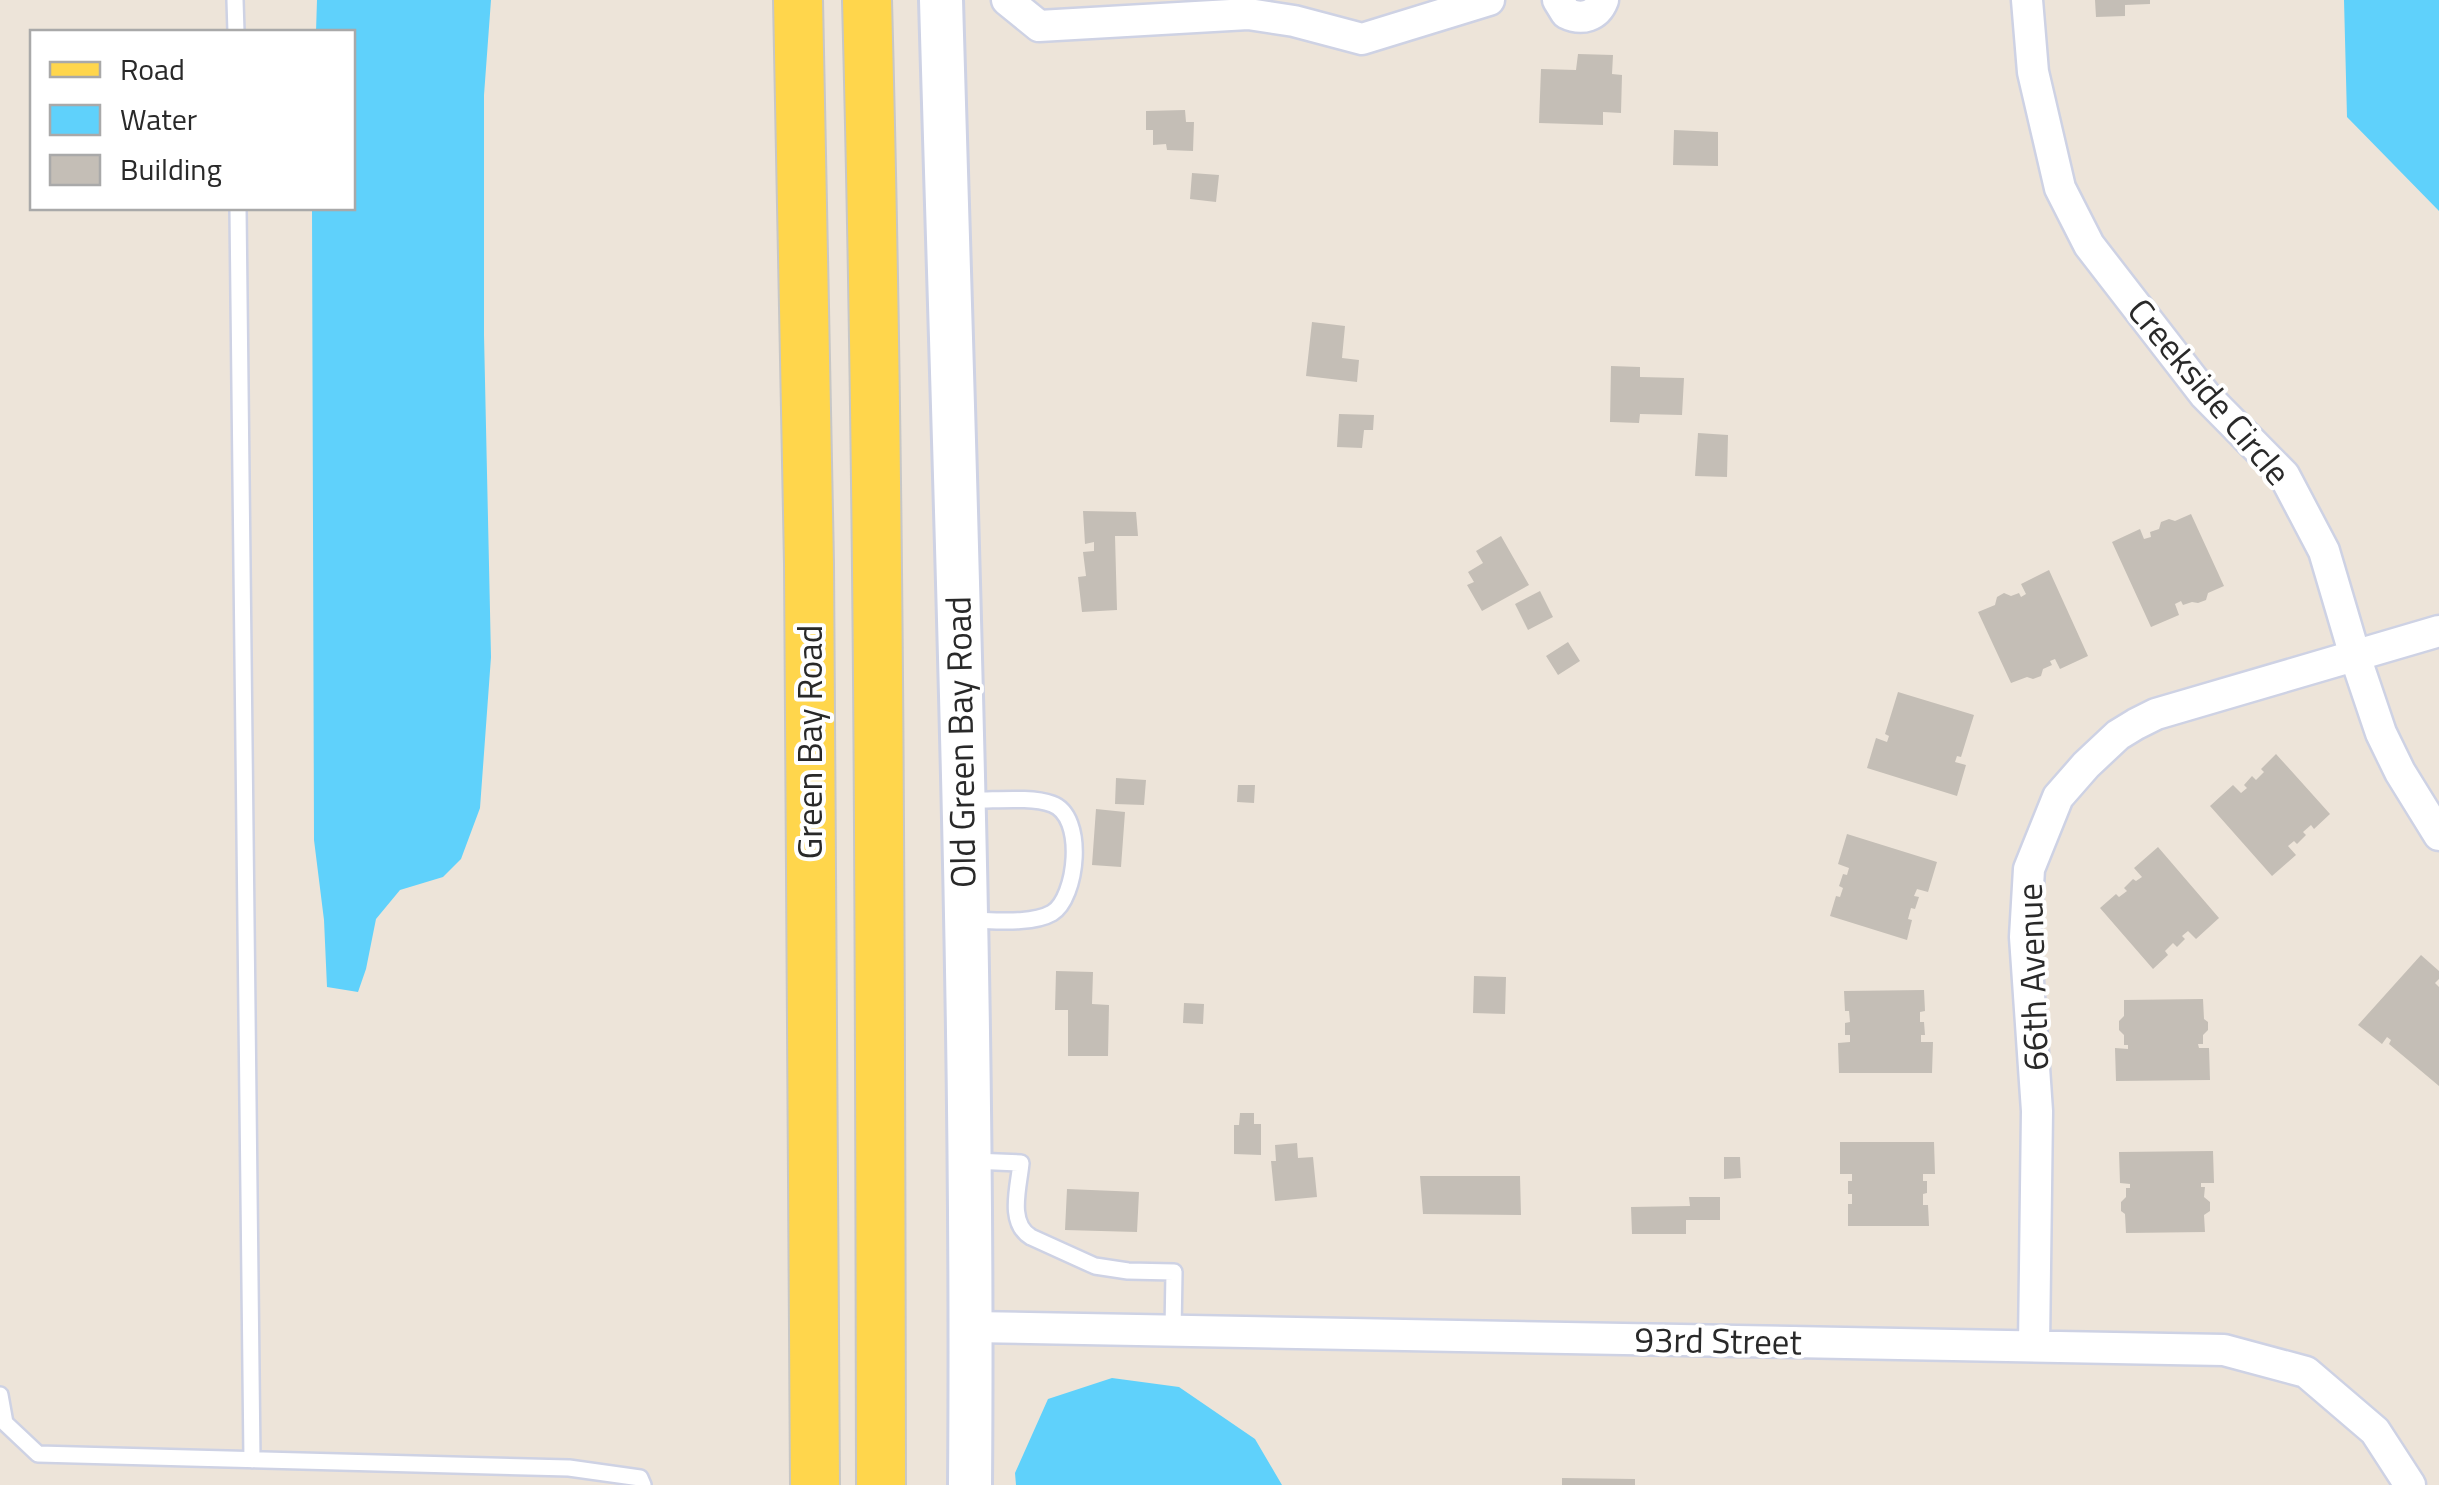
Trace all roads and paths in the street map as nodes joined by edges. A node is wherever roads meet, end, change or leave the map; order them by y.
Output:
1 (235, 0) edge
2 (798, 0) edge
3 (867, 0) edge
4 (941, 0) edge
5 (1006, 0) edge
6 (1489, 0) edge
7 (1558, 0) edge
8 (1603, 0) edge
9 (2027, 0) edge
10 (236, 30) edge
11 (238, 210) edge
12 (2439, 632) edge
13 (2355, 656) junction
14 (962, 800) junction
15 (2439, 835) edge
16 (965, 920) junction
17 (969, 1161) junction
18 (972, 1328) junction
19 (1174, 1331) junction
20 (2034, 1346) junction
21 (0, 1395) edge
22 (252, 1460) junction
23 (643, 1485) edge
24 (815, 1485) edge
25 (882, 1485) edge
26 (970, 1485) edge
27 (2410, 1485) edge

1 - 10 lane
2 - 24 main road, Green Bay Road
3 - 25 main road, Green Bay Road
4 - 14 street, Old Green Bay Road
5 - 6 street
7 - 8 street
9 - 13 street, Creekside Circle
11 - 22 lane
12 - 13 street, 66th Avenue
13 - 15 street, Creekside Circle
13 - 20 street, 66th Avenue
14 - 16 street, Old Green Bay Road
14 - 16 lane
16 - 17 street, Old Green Bay Road
17 - 18 street, Old Green Bay Road
17 - 19 lane
18 - 19 street, 93rd Street
18 - 26 street, Old Green Bay Road
19 - 20 street, 93rd Street
20 - 27 street, 93rd Street
21 - 22 lane
22 - 23 lane

